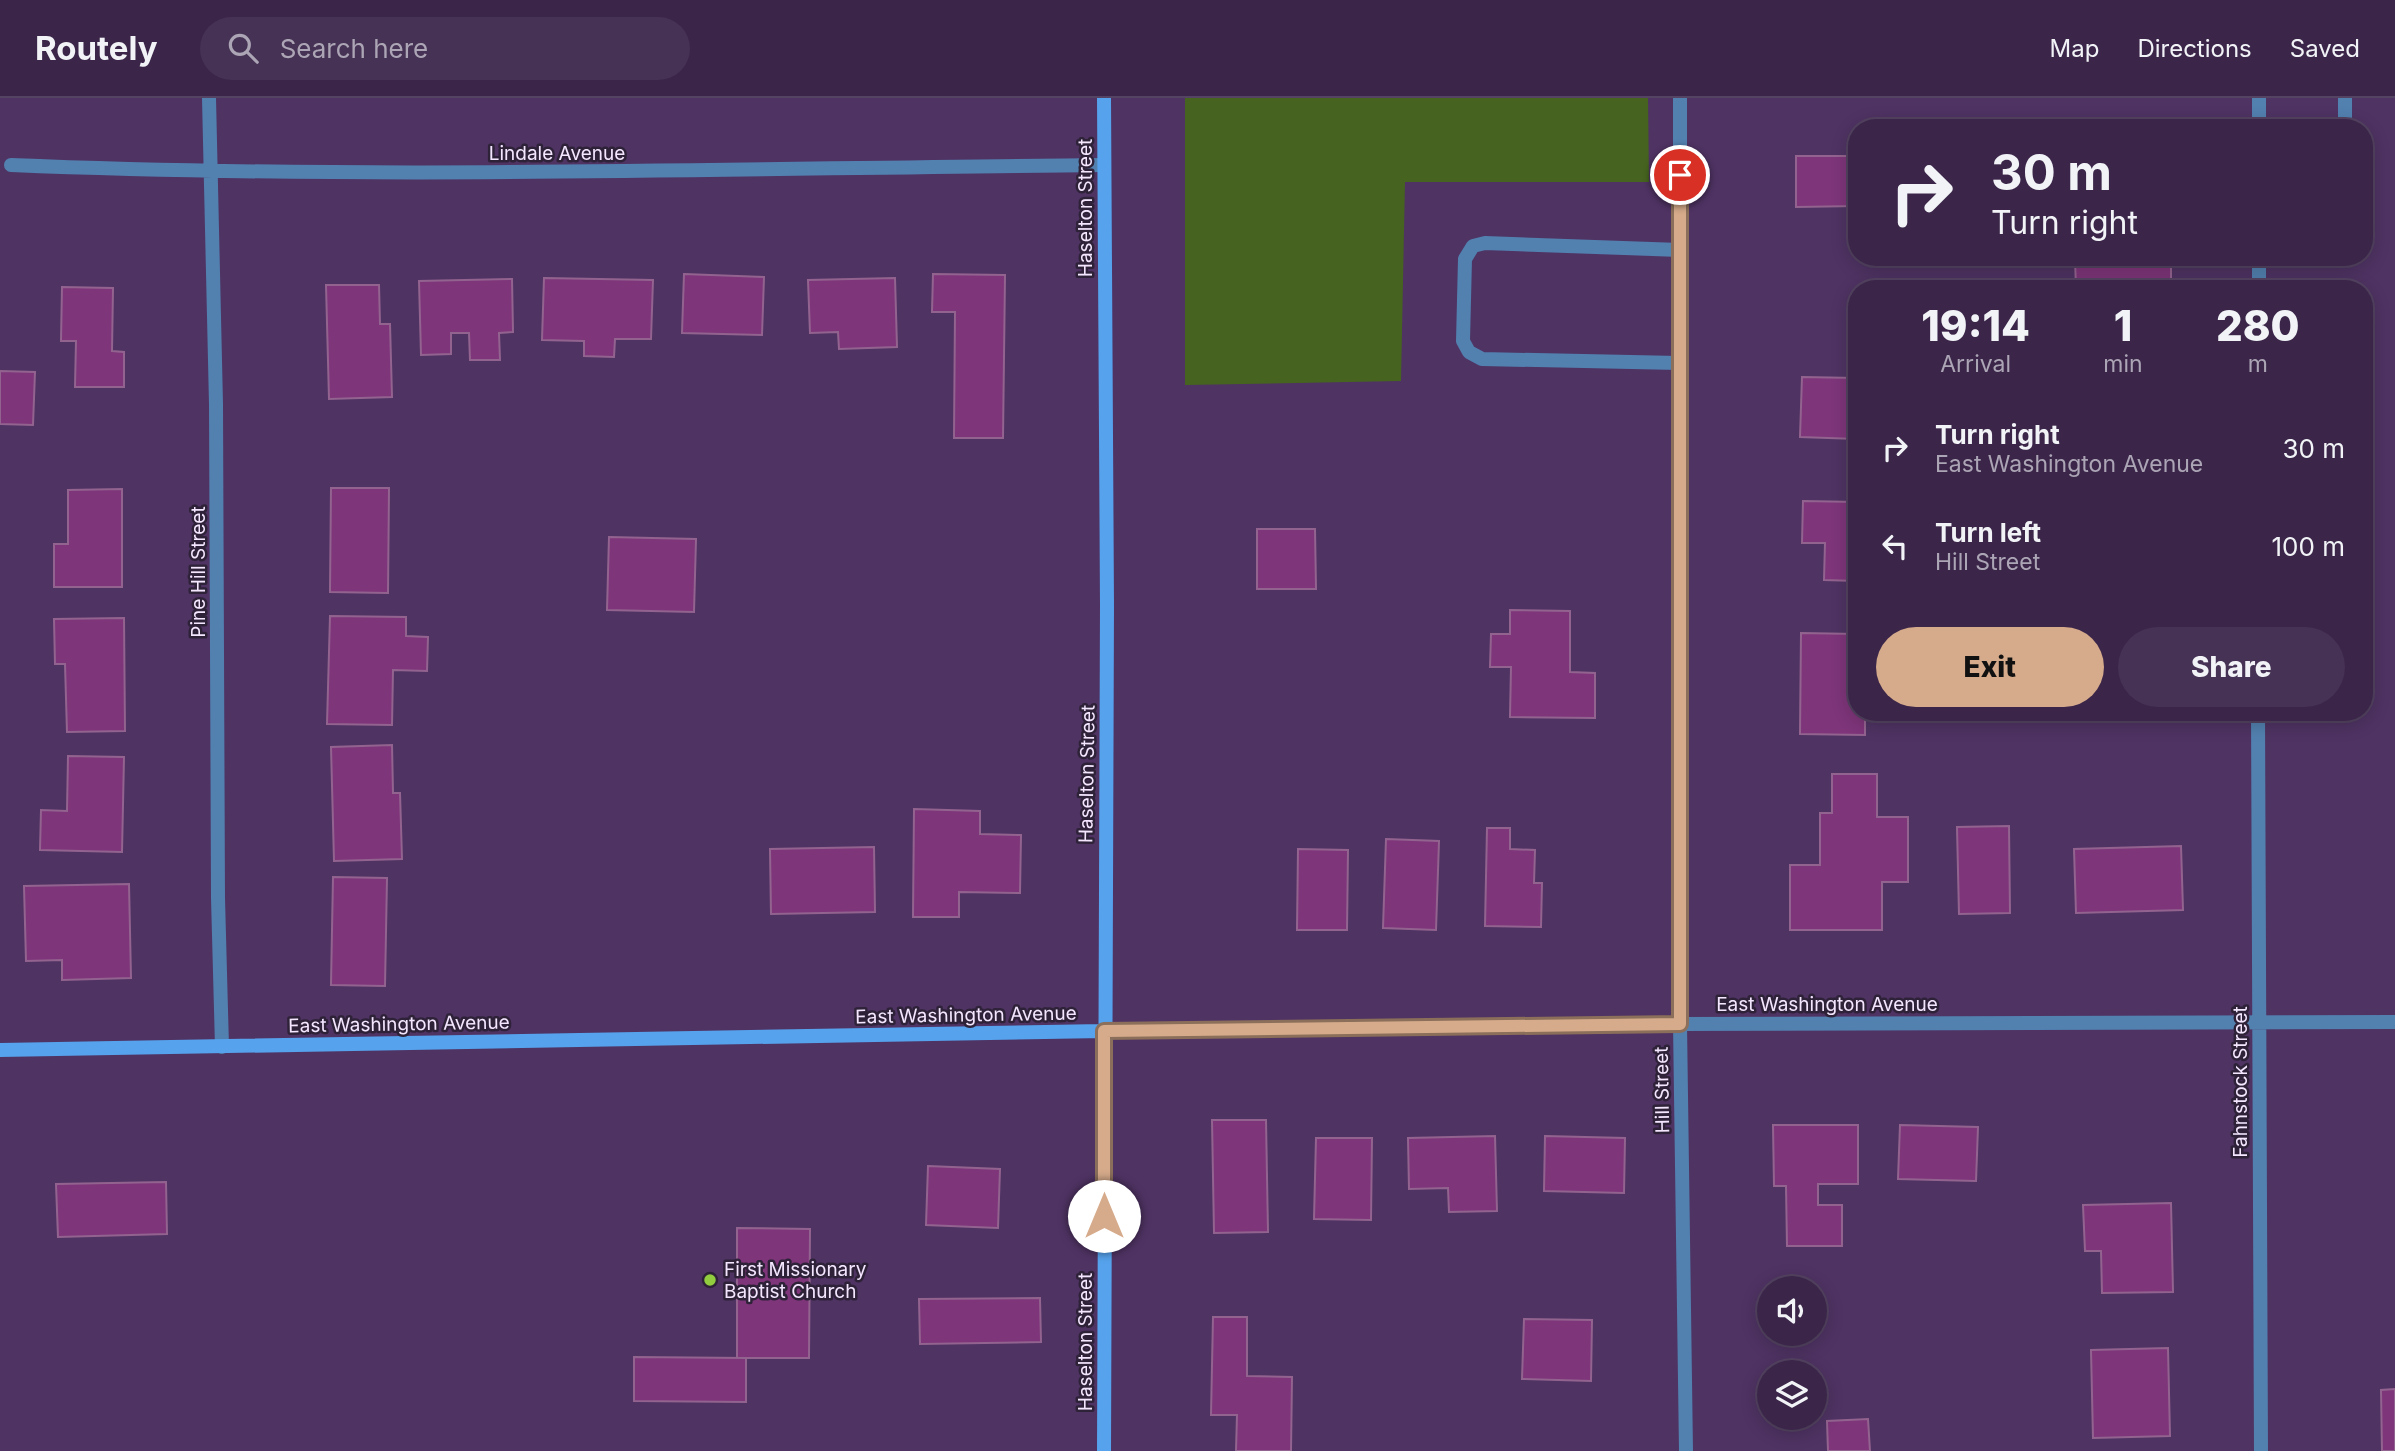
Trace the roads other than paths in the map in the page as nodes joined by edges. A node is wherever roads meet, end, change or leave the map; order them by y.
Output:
1 (209, 98) edge
2 (1104, 98) edge
3 (1680, 98) edge
4 (2259, 98) edge
5 (2345, 98) edge
6 (2259, 119) edge
7 (2345, 119) edge
8 (11, 164) dead end
9 (1104, 164) junction
10 (211, 173) junction
11 (1680, 250) junction
12 (1679, 363) junction
13 (2258, 721) edge
14 (2259, 1022) junction
15 (2395, 1022) edge
16 (1680, 1024) junction
17 (1104, 1031) junction
18 (222, 1047) junction
19 (0, 1050) edge
20 (1104, 1451) edge
21 (1686, 1451) edge
22 (2261, 1451) edge

1 - 10 street, Pine Hill Street
2 - 9 street, Haselton Street
3 - 11 street, Hill Street
4 - 6 street
5 - 7 street
8 - 10 street, Lindale Avenue
9 - 10 street, Lindale Avenue
9 - 17 street, Haselton Street
10 - 18 street, Pine Hill Street
11 - 12 street, Hill Street
11 - 12 street
12 - 16 street, Hill Street
13 - 14 street, Fahnstock Street
14 - 15 street, East Washington Avenue
14 - 16 street, East Washington Avenue
14 - 22 street, Fahnstock Street
16 - 17 street, East Washington Avenue
16 - 21 street, Hill Street
17 - 18 street, East Washington Avenue
17 - 20 street, Haselton Street
18 - 19 street, East Washington Avenue

